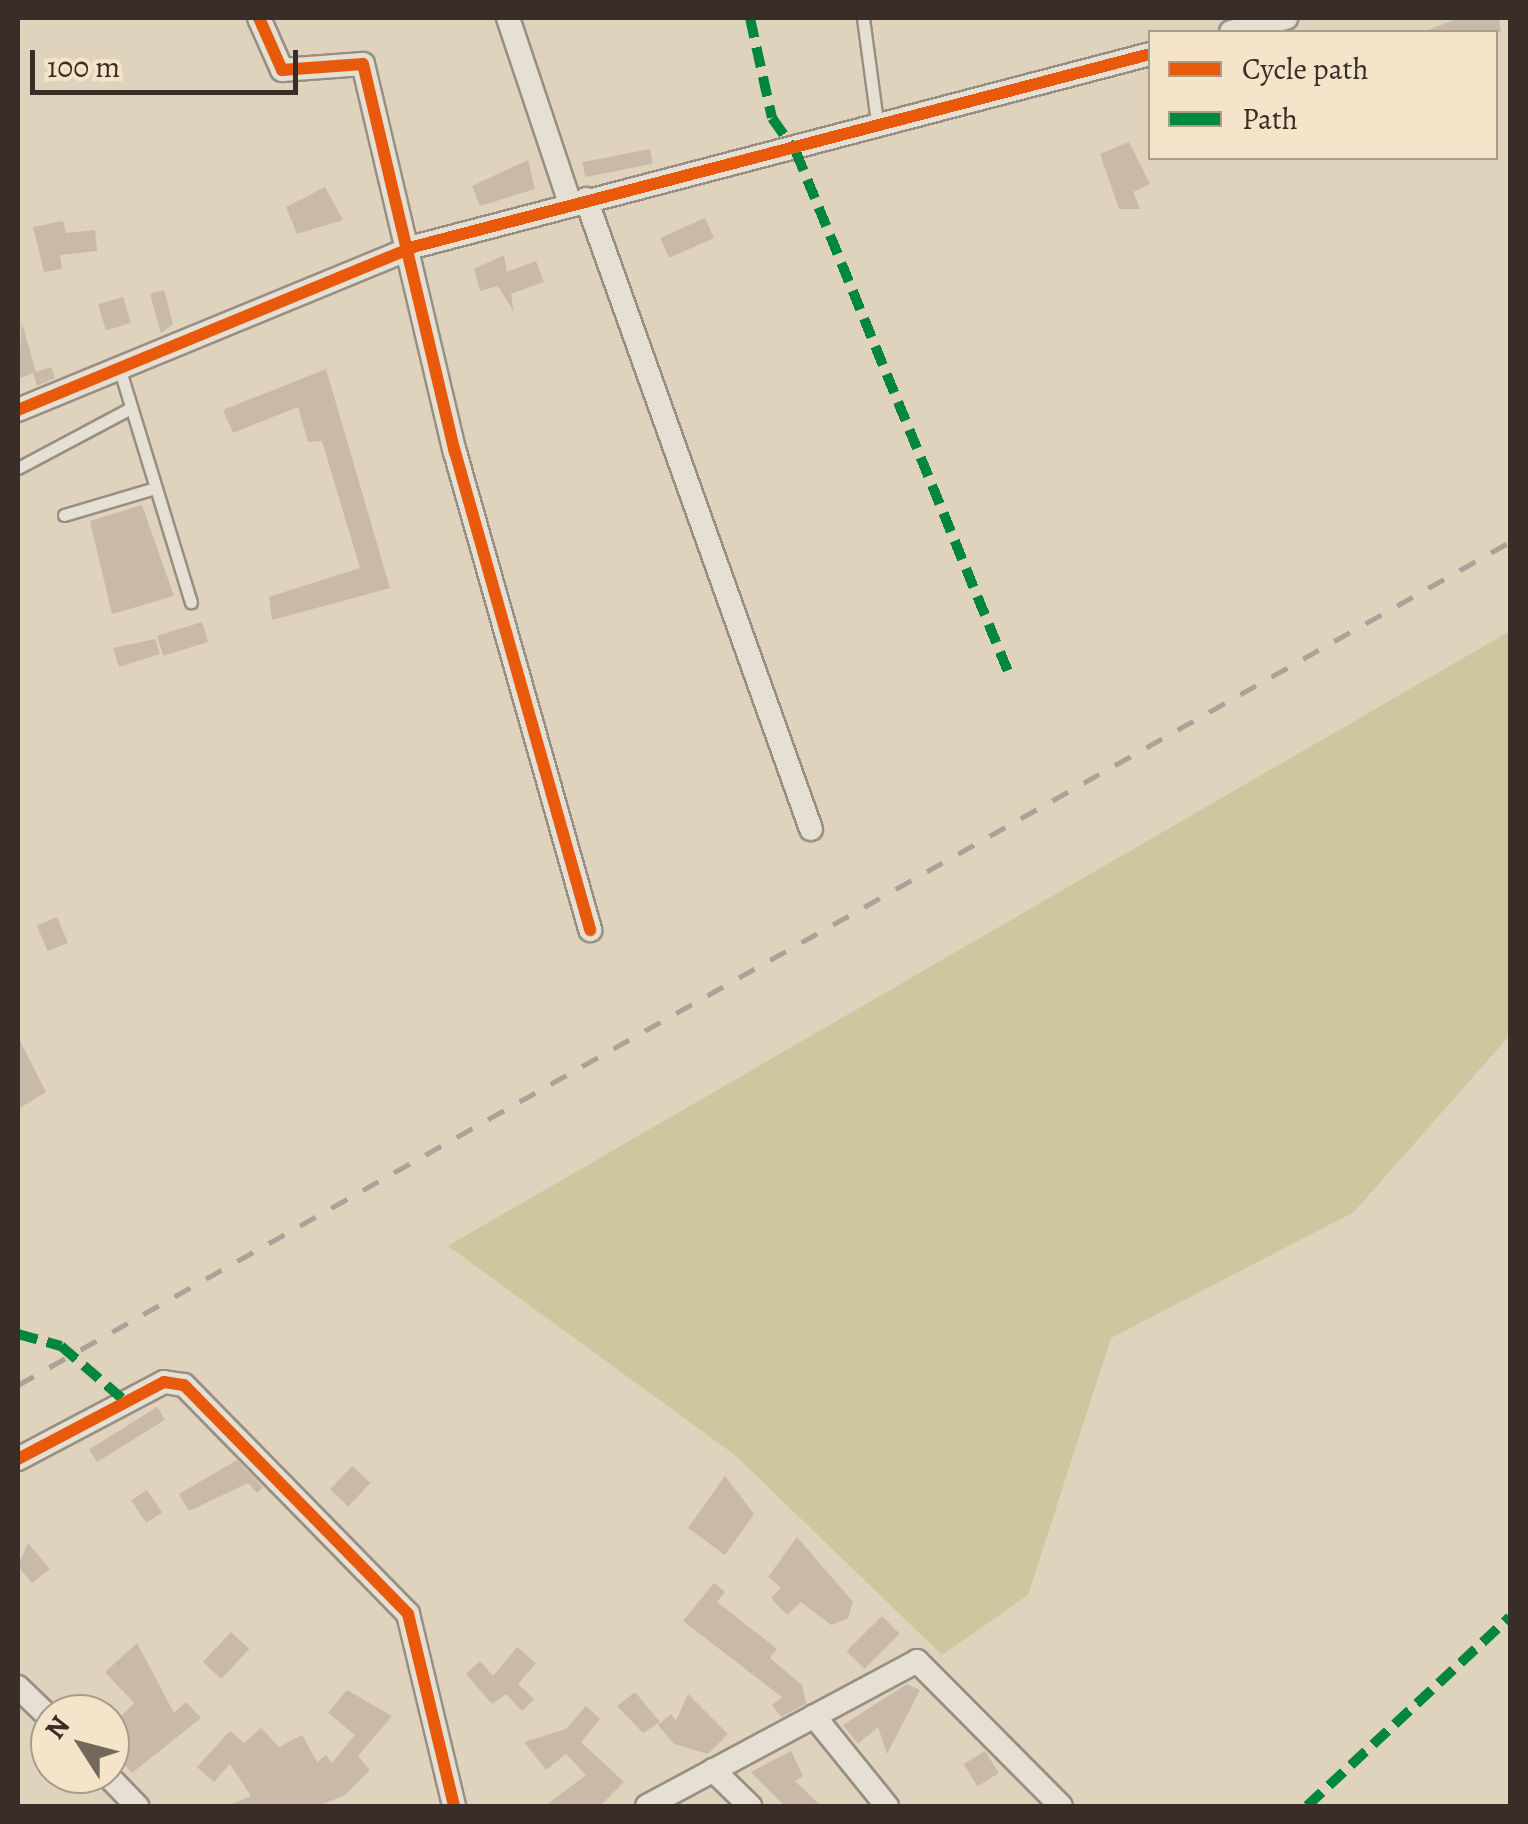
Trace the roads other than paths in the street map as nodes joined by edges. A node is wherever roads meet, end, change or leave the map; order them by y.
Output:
1 (259, 18) edge
2 (508, 18) edge
3 (862, 18) edge
4 (1286, 18) edge
5 (1240, 26) edge
6 (1148, 55) edge
7 (878, 129) junction
8 (578, 201) junction
9 (413, 247) junction
10 (119, 367) junction
11 (131, 408) junction
12 (18, 410) edge
13 (18, 468) edge
14 (156, 488) junction
15 (64, 515) dead end
16 (191, 602) dead end
17 (811, 829) dead end
18 (590, 930) dead end
19 (18, 1459) edge
20 (814, 1716) junction
21 (712, 1770) junction
22 (454, 1806) edge
23 (648, 1806) edge
24 (750, 1806) edge
25 (887, 1806) edge
26 (1061, 1806) edge

1 - 9 street
2 - 8 street
3 - 7 lane
4 - 5 street
6 - 7 street
7 - 8 street
8 - 9 street
8 - 17 street
9 - 10 street
9 - 18 street
10 - 11 lane
10 - 12 street
11 - 13 lane
11 - 14 lane
14 - 15 lane
14 - 16 lane
19 - 22 street
20 - 21 street
20 - 25 street
20 - 26 street
21 - 23 street
21 - 24 street

